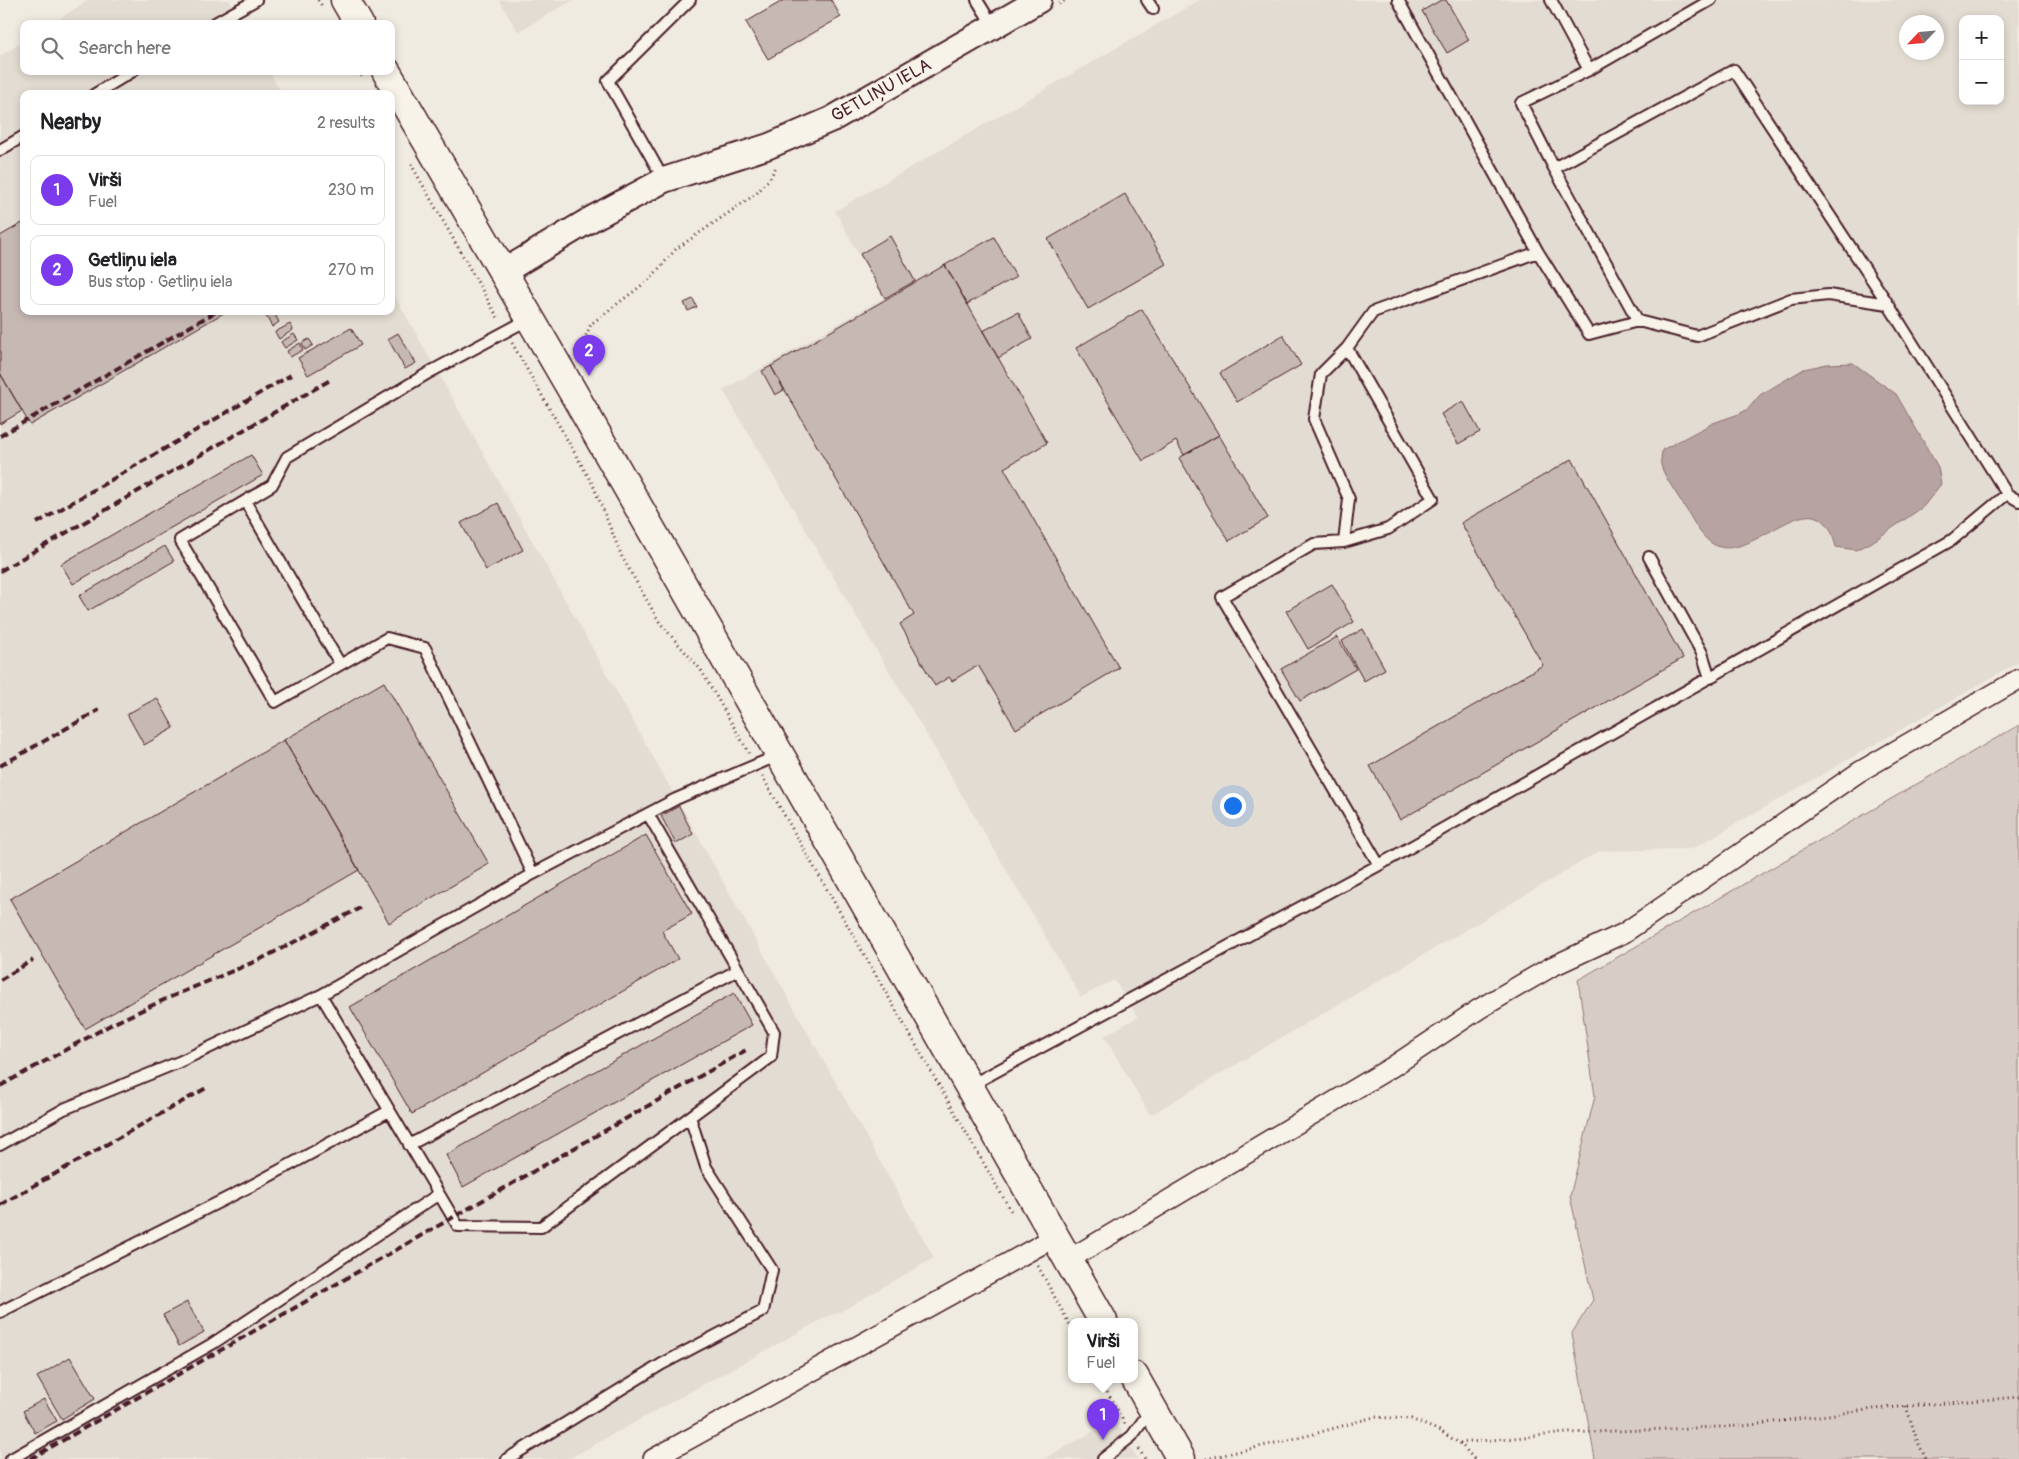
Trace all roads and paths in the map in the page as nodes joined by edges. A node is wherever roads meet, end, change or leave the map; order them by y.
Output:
1 (256, 0) edge
2 (345, 0) edge
3 (690, 0) edge
4 (977, 0) edge
5 (1066, 0) edge
6 (1398, 0) edge
7 (1551, 0) edge
8 (1711, 0) edge
9 (1048, 2) edge
10 (219, 20) edge
11 (357, 20) edge
12 (993, 26) junction
13 (1588, 70) junction
14 (126, 75) edge
15 (388, 75) edge
16 (102, 90) edge
17 (20, 138) edge
18 (0, 150) edge
19 (779, 161) dead end
20 (410, 162) dead end
21 (1554, 168) junction
22 (664, 180) junction
23 (1538, 252) junction
24 (503, 272) junction
25 (1888, 304) junction
26 (530, 318) junction
27 (1638, 322) junction
28 (505, 331) junction
29 (1347, 348) junction
30 (572, 355) dead end
31 (2007, 494) junction
32 (245, 501) junction
33 (2019, 501) edge
34 (1344, 542) junction
35 (1649, 557) dead end
36 (340, 664) junction
37 (1710, 678) junction
38 (2019, 679) edge
39 (767, 760) junction
40 (648, 814) junction
41 (1379, 865) junction
42 (533, 874) junction
43 (738, 970) junction
44 (321, 995) junction
45 (970, 1086) junction
46 (389, 1111) junction
47 (690, 1117) junction
48 (0, 1145) edge
49 (409, 1145) junction
50 (439, 1194) junction
51 (1017, 1219) dead end
52 (1061, 1249) junction
53 (1032, 1252) junction
54 (0, 1312) edge
55 (1101, 1318) edge
56 (1068, 1321) edge
57 (1102, 1383) edge
58 (1138, 1383) edge
59 (2019, 1397) edge
60 (1906, 1406) junction
61 (1152, 1408) junction
62 (1132, 1436) junction
63 (1459, 1442) junction
64 (11, 1459) edge
65 (507, 1459) edge
66 (653, 1459) edge
67 (1103, 1459) edge
68 (1145, 1459) edge
69 (1182, 1459) edge
70 (1206, 1459) edge
71 (1474, 1459) edge
72 (1926, 1459) edge

1 - 10 lane
2 - 11 main road
3 - 22 lane
4 - 12 lane
5 - 9 path
6 - 23 lane
7 - 13 lane
8 - 13 lane
9 - 12 street, GETLIŅU IELA
12 - 22 street, GETLIŅU IELA
13 - 21 lane
14 - 16 lane
15 - 24 main road
17 - 18 lane
19 - 30 path
20 - 28 path
21 - 25 lane
21 - 27 lane
22 - 24 street, GETLIŅU IELA
23 - 27 lane
23 - 29 lane
24 - 26 main road
25 - 27 lane
25 - 31 lane
26 - 28 lane
26 - 39 main road
28 - 32 lane
28 - 39 path
29 - 34 lane
29 - 34 lane
31 - 33 lane
31 - 37 lane
32 - 36 lane
32 - 36 lane
34 - 41 lane
35 - 37 lane
36 - 42 lane
37 - 41 lane
38 - 52 street
39 - 40 lane
39 - 45 main road
39 - 51 path
40 - 42 lane
40 - 43 lane
41 - 45 lane
42 - 44 lane
43 - 47 lane
43 - 49 lane
44 - 46 lane
44 - 48 lane
45 - 52 main road
46 - 49 lane
46 - 54 lane
47 - 50 lane
47 - 65 lane
49 - 50 lane
50 - 64 lane
52 - 53 street
52 - 55 main road
53 - 56 path
53 - 66 street
57 - 62 path
58 - 61 main road
59 - 60 path
60 - 63 path
60 - 72 path
61 - 62 lane
61 - 69 main road
62 - 67 lane
62 - 68 path
63 - 70 path
63 - 71 path

